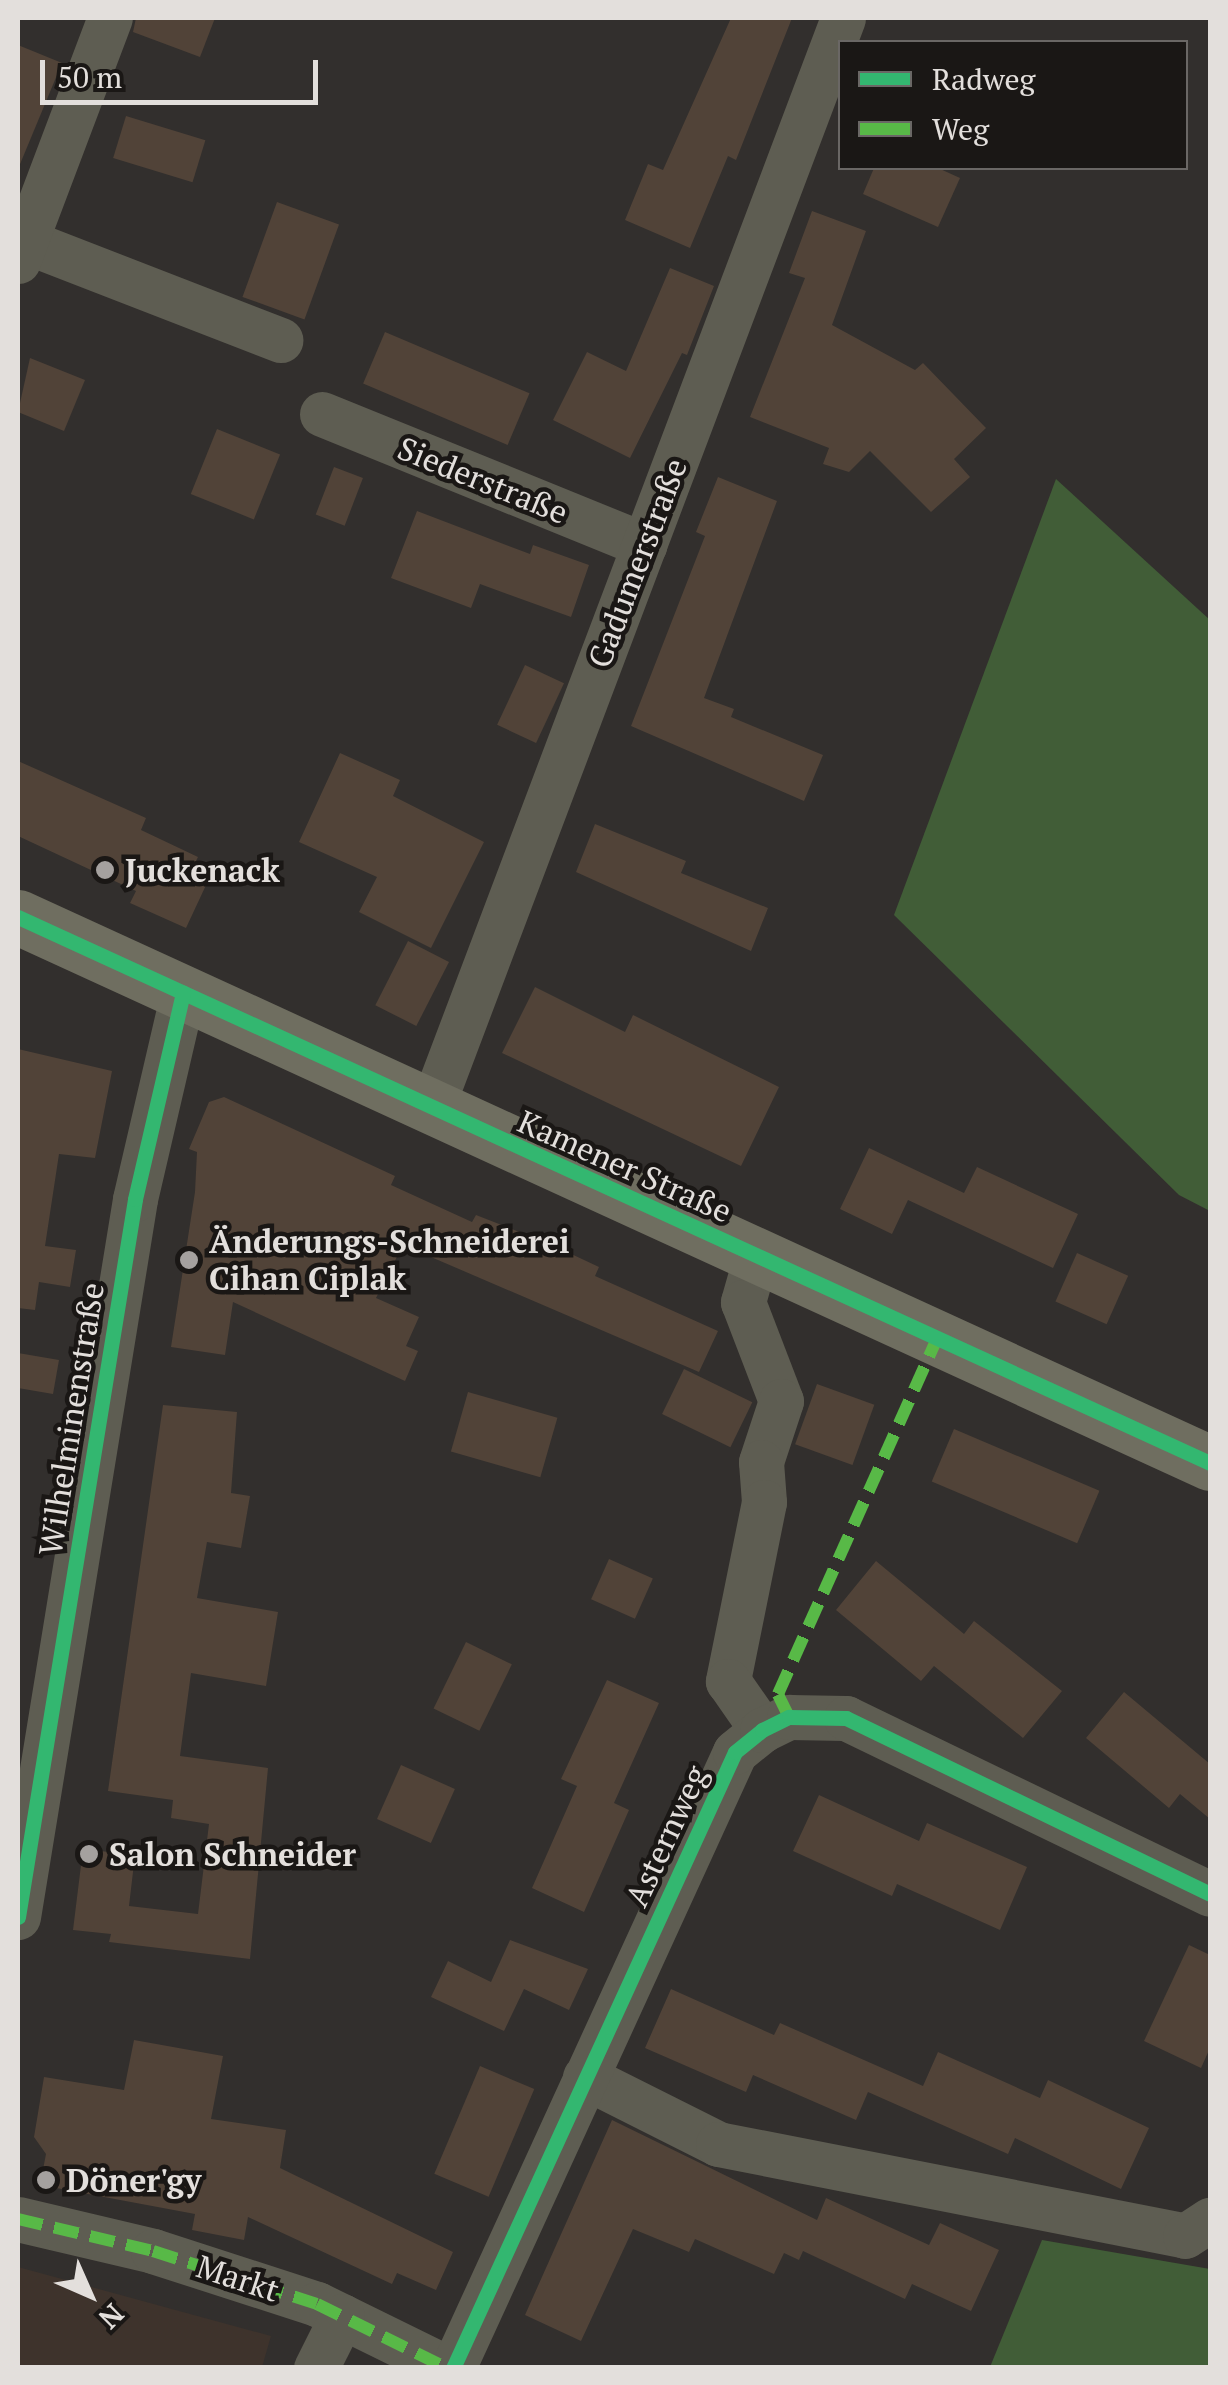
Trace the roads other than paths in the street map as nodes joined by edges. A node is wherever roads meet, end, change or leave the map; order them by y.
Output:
1 (110, 18) edge
2 (843, 18) edge
3 (21, 251) edge
4 (280, 340) dead end
5 (322, 414) dead end
6 (644, 545) junction
7 (18, 917) edge
8 (183, 992) junction
9 (431, 1109) junction
10 (756, 1256) junction
11 (1210, 1464) edge
12 (762, 1730) junction
13 (1210, 1894) edge
14 (18, 1917) edge
15 (585, 2077) junction
16 (18, 2219) edge
17 (1210, 2220) edge
18 (342, 2316) junction
19 (316, 2368) edge
20 (450, 2368) edge

1 - 3 street
2 - 6 street, Gadumerstraße
3 - 4 street
5 - 6 street, Siederstraße
6 - 9 street, Gadumerstraße
7 - 8 main road, Kamener Straße
8 - 9 main road, Kamener Straße
8 - 14 street, Wilhelminenstraße
9 - 10 main road, Kamener Straße
10 - 11 main road, Kamener Straße
10 - 12 street
12 - 13 street
12 - 15 street, Asternweg
15 - 17 street
15 - 20 street, Asternweg
16 - 18 street, Markt
18 - 19 street
18 - 20 street, Markt

